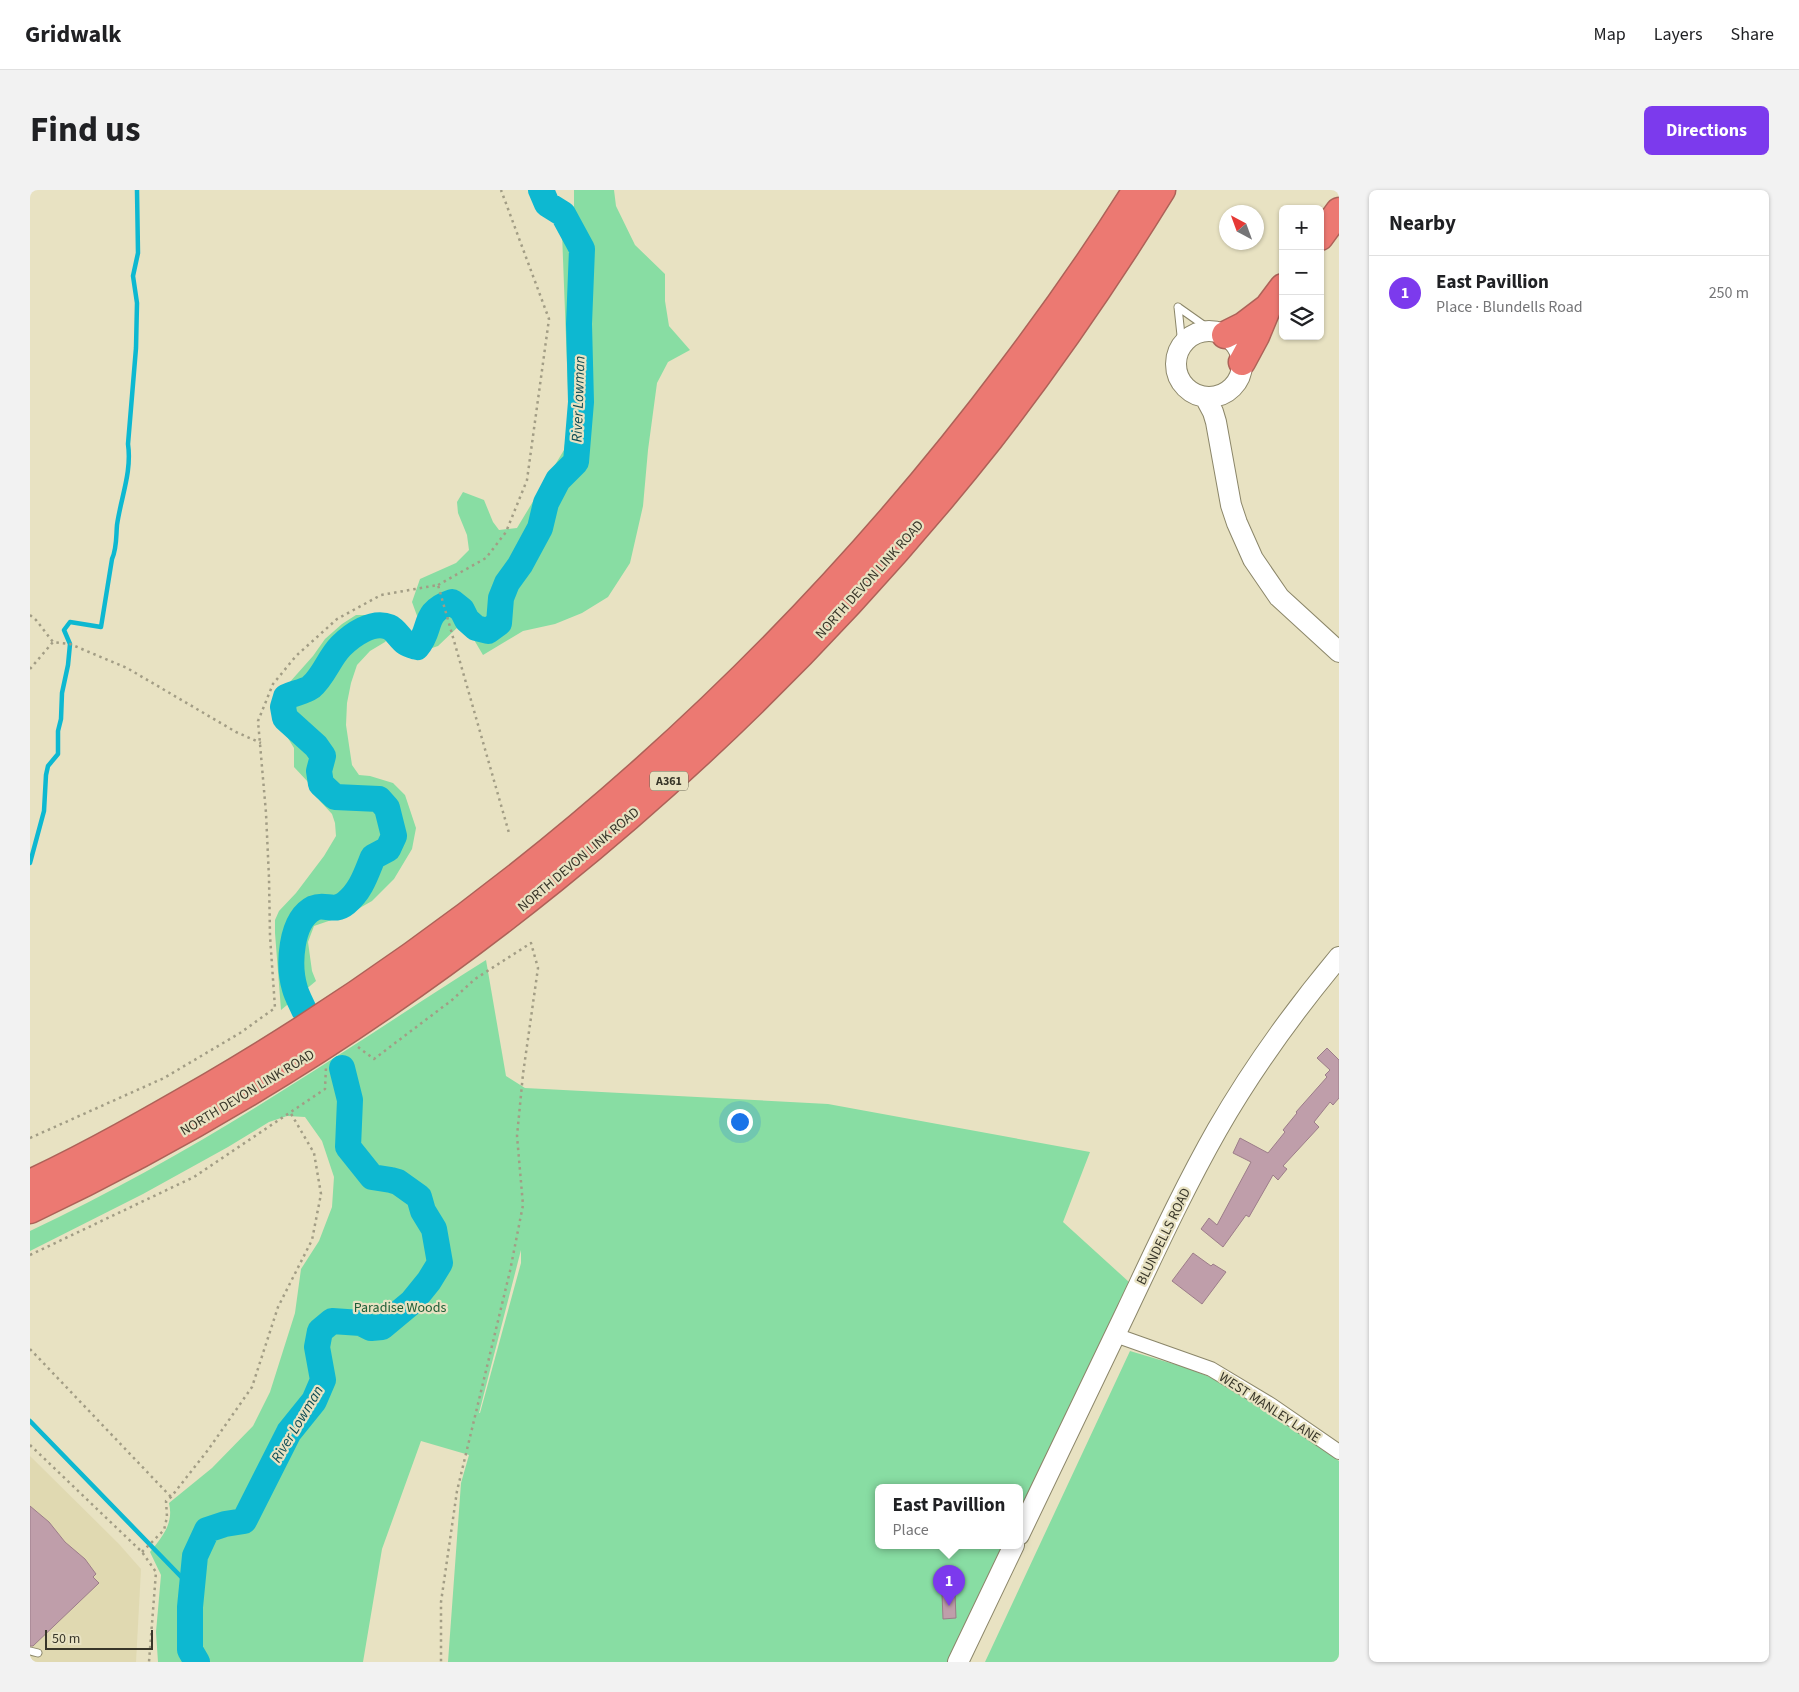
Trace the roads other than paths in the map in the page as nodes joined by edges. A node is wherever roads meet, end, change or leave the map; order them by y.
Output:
1 (1136, 190) edge
2 (1162, 190) edge
3 (1339, 211) edge
4 (1324, 232) edge
5 (1279, 292) edge
6 (1268, 307) junction
7 (1218, 333) junction
8 (1182, 345) junction
9 (1242, 362) junction
10 (1233, 387) junction
11 (1205, 397) junction
12 (1222, 454) junction
13 (1339, 652) edge
14 (1339, 957) edge
15 (30, 1183) edge
16 (30, 1210) edge
17 (1115, 1335) junction
18 (1339, 1452) edge
19 (1023, 1527) edge
20 (1012, 1549) edge
21 (30, 1650) edge
22 (38, 1653) dead end
23 (958, 1662) edge

1 - 15 highway, NORTH DEVON LINK ROAD / A361
2 - 16 highway, NORTH DEVON LINK ROAD / A361
3 - 4 highway
5 - 6 highway
6 - 7 highway
6 - 9 highway
7 - 8 street
7 - 8 lane
7 - 9 street
8 - 11 street
9 - 10 street
10 - 11 street
10 - 12 street
11 - 12 street
12 - 13 street
14 - 17 street, BLUNDELLS ROAD
17 - 18 street, WEST MANLEY LANE
17 - 19 street, BLUNDELLS ROAD
20 - 23 street
21 - 22 lane

